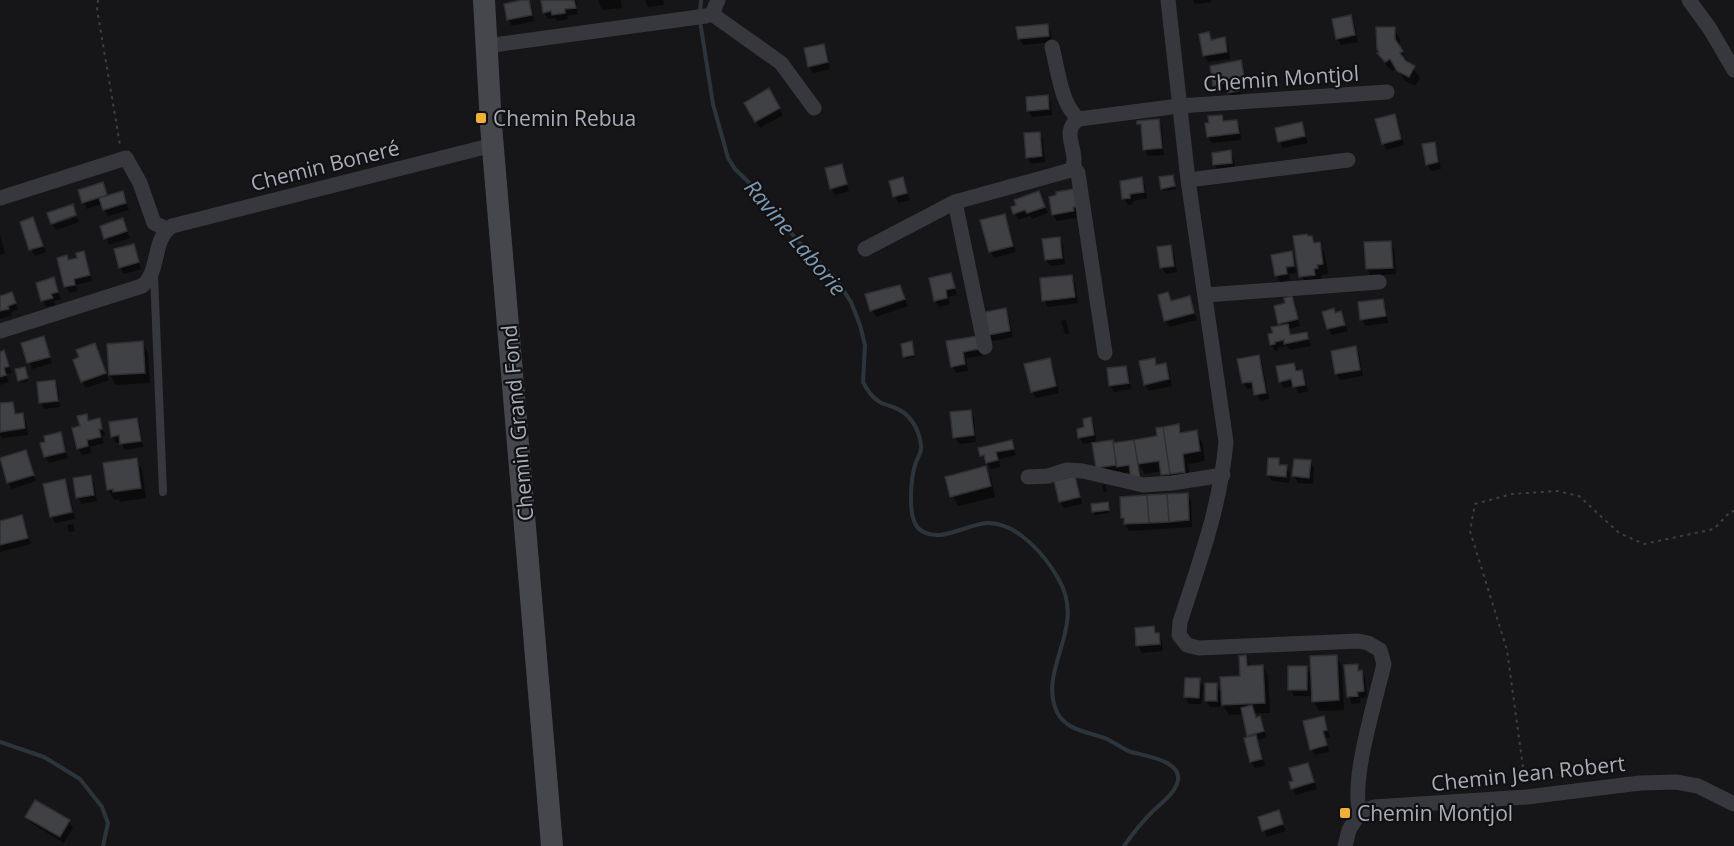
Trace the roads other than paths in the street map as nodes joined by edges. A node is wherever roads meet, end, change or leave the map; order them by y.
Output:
1 (484, 0) edge
2 (1168, 0) edge
3 (1689, 0) edge
4 (712, 10) edge
5 (486, 46) junction
6 (1052, 47) dead end
7 (1734, 70) edge
8 (1387, 92) dead end
9 (1179, 106) junction
10 (814, 108) dead end
11 (1079, 119) junction
12 (494, 145) junction
13 (1348, 160) dead end
14 (1074, 167) junction
15 (1188, 180) junction
16 (0, 198) edge
17 (955, 202) junction
18 (167, 229) junction
19 (865, 249) dead end
20 (154, 268) junction
21 (1378, 282) dead end
22 (1206, 295) junction
23 (0, 331) edge
24 (985, 347) dead end
25 (1105, 353) dead end
26 (1223, 475) junction
27 (1028, 477) dead end
28 (163, 492) dead end
29 (1734, 804) edge
30 (1360, 812) junction
31 (552, 846) edge
32 (1345, 846) edge

1 - 5 street, Chemin Grand Fond
2 - 9 street, Chemin Montjol
3 - 7 street
4 - 5 street
4 - 10 street
5 - 12 street, Chemin Grand Fond
6 - 11 street
8 - 9 street, Chemin Montjol
9 - 11 street, Chemin Montjol
9 - 15 street, Chemin Montjol
11 - 14 street
12 - 18 street, Chemin Boneré
12 - 31 street, Chemin Grand Fond
13 - 15 street
14 - 17 street
14 - 25 street
15 - 22 street, Chemin Montjol
16 - 18 street
17 - 19 street
17 - 24 street
18 - 20 street
20 - 23 street
20 - 28 lane
21 - 22 street
22 - 26 street, Chemin Montjol
26 - 27 street
26 - 30 street, Chemin Montjol
29 - 30 street, Chemin Jean Robert
30 - 32 street

